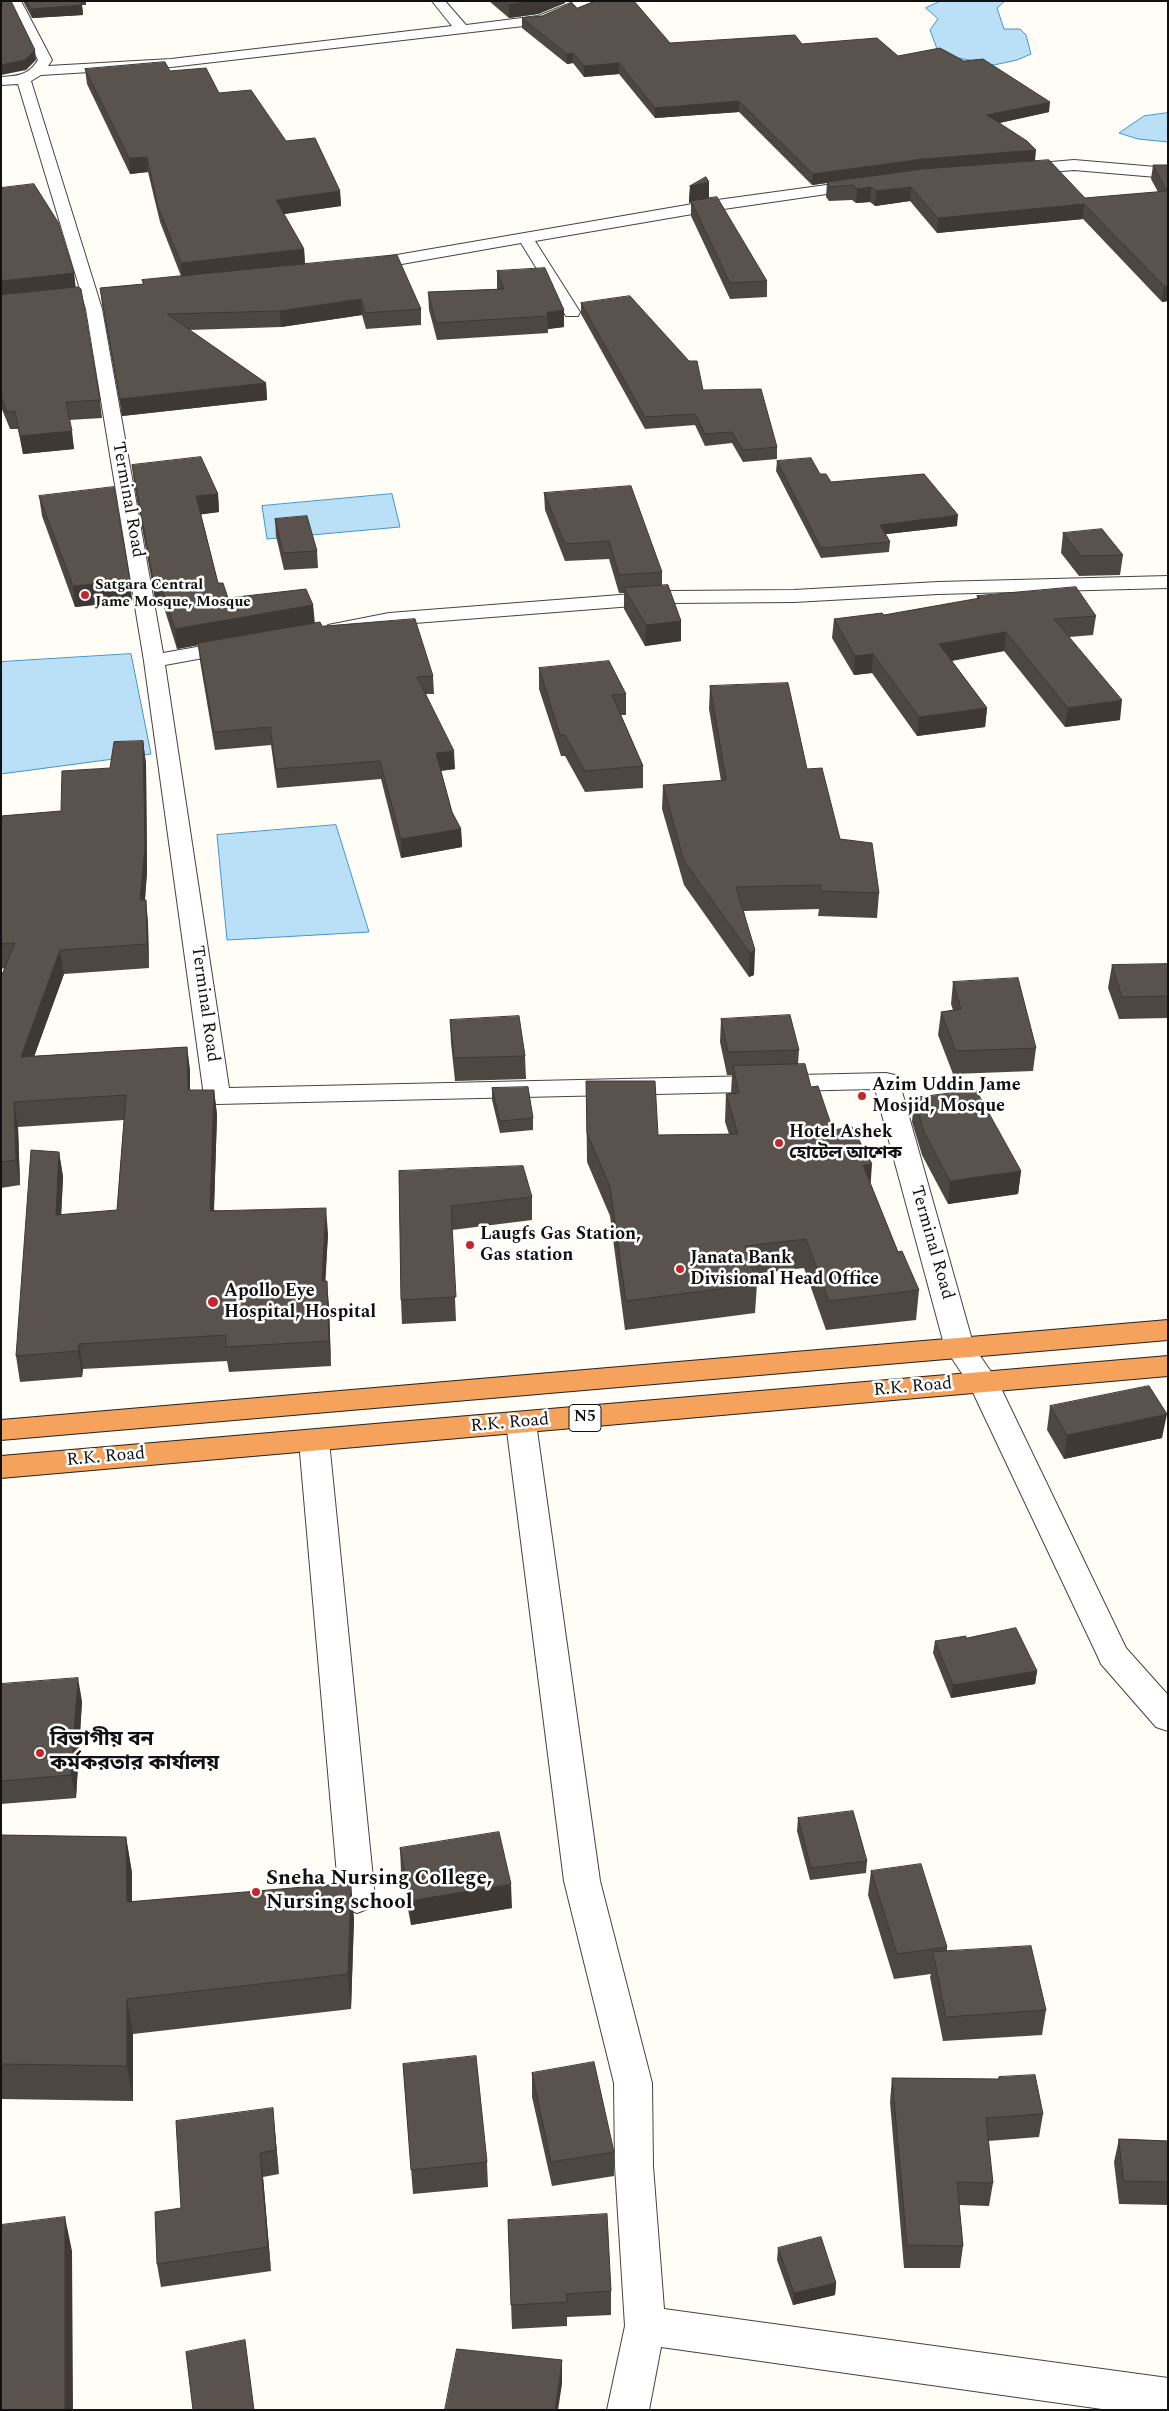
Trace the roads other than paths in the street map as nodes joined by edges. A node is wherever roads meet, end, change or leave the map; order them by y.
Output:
1 (14, 1) edge
2 (438, 1) edge
3 (588, 1) edge
4 (462, 30) junction
5 (31, 75) junction
6 (1, 81) edge
7 (999, 171) edge
8 (1168, 173) edge
9 (876, 183) edge
10 (526, 239) junction
11 (342, 268) edge
12 (572, 312) dead end
13 (1168, 582) edge
14 (321, 631) edge
15 (252, 644) edge
16 (154, 661) junction
17 (1168, 1330) edge
18 (960, 1348) junction
19 (1168, 1366) edge
20 (983, 1382) junction
21 (522, 1424) junction
22 (1, 1430) edge
23 (314, 1441) junction
24 (1, 1467) edge
25 (1168, 1718) edge
26 (357, 1898) dead end
27 (646, 2326) junction
28 (1168, 2398) edge
29 (628, 2410) edge

1 - 5 street, Terminal Road
2 - 4 street
3 - 4 street
4 - 5 street
5 - 6 street
5 - 16 street, Terminal Road
7 - 8 street
9 - 10 street
10 - 11 street
10 - 12 street
13 - 14 street
15 - 16 street
16 - 18 street, Terminal Road
17 - 18 highway, R.K. Road / N5
18 - 20 street
18 - 22 highway, R.K. Road / N5
19 - 20 highway, R.K. Road / N5
20 - 21 highway, R.K. Road / N5
20 - 25 street
21 - 23 highway, R.K. Road / N5
21 - 27 street
23 - 24 highway, R.K. Road / N5
23 - 26 street
27 - 28 street
27 - 29 street

